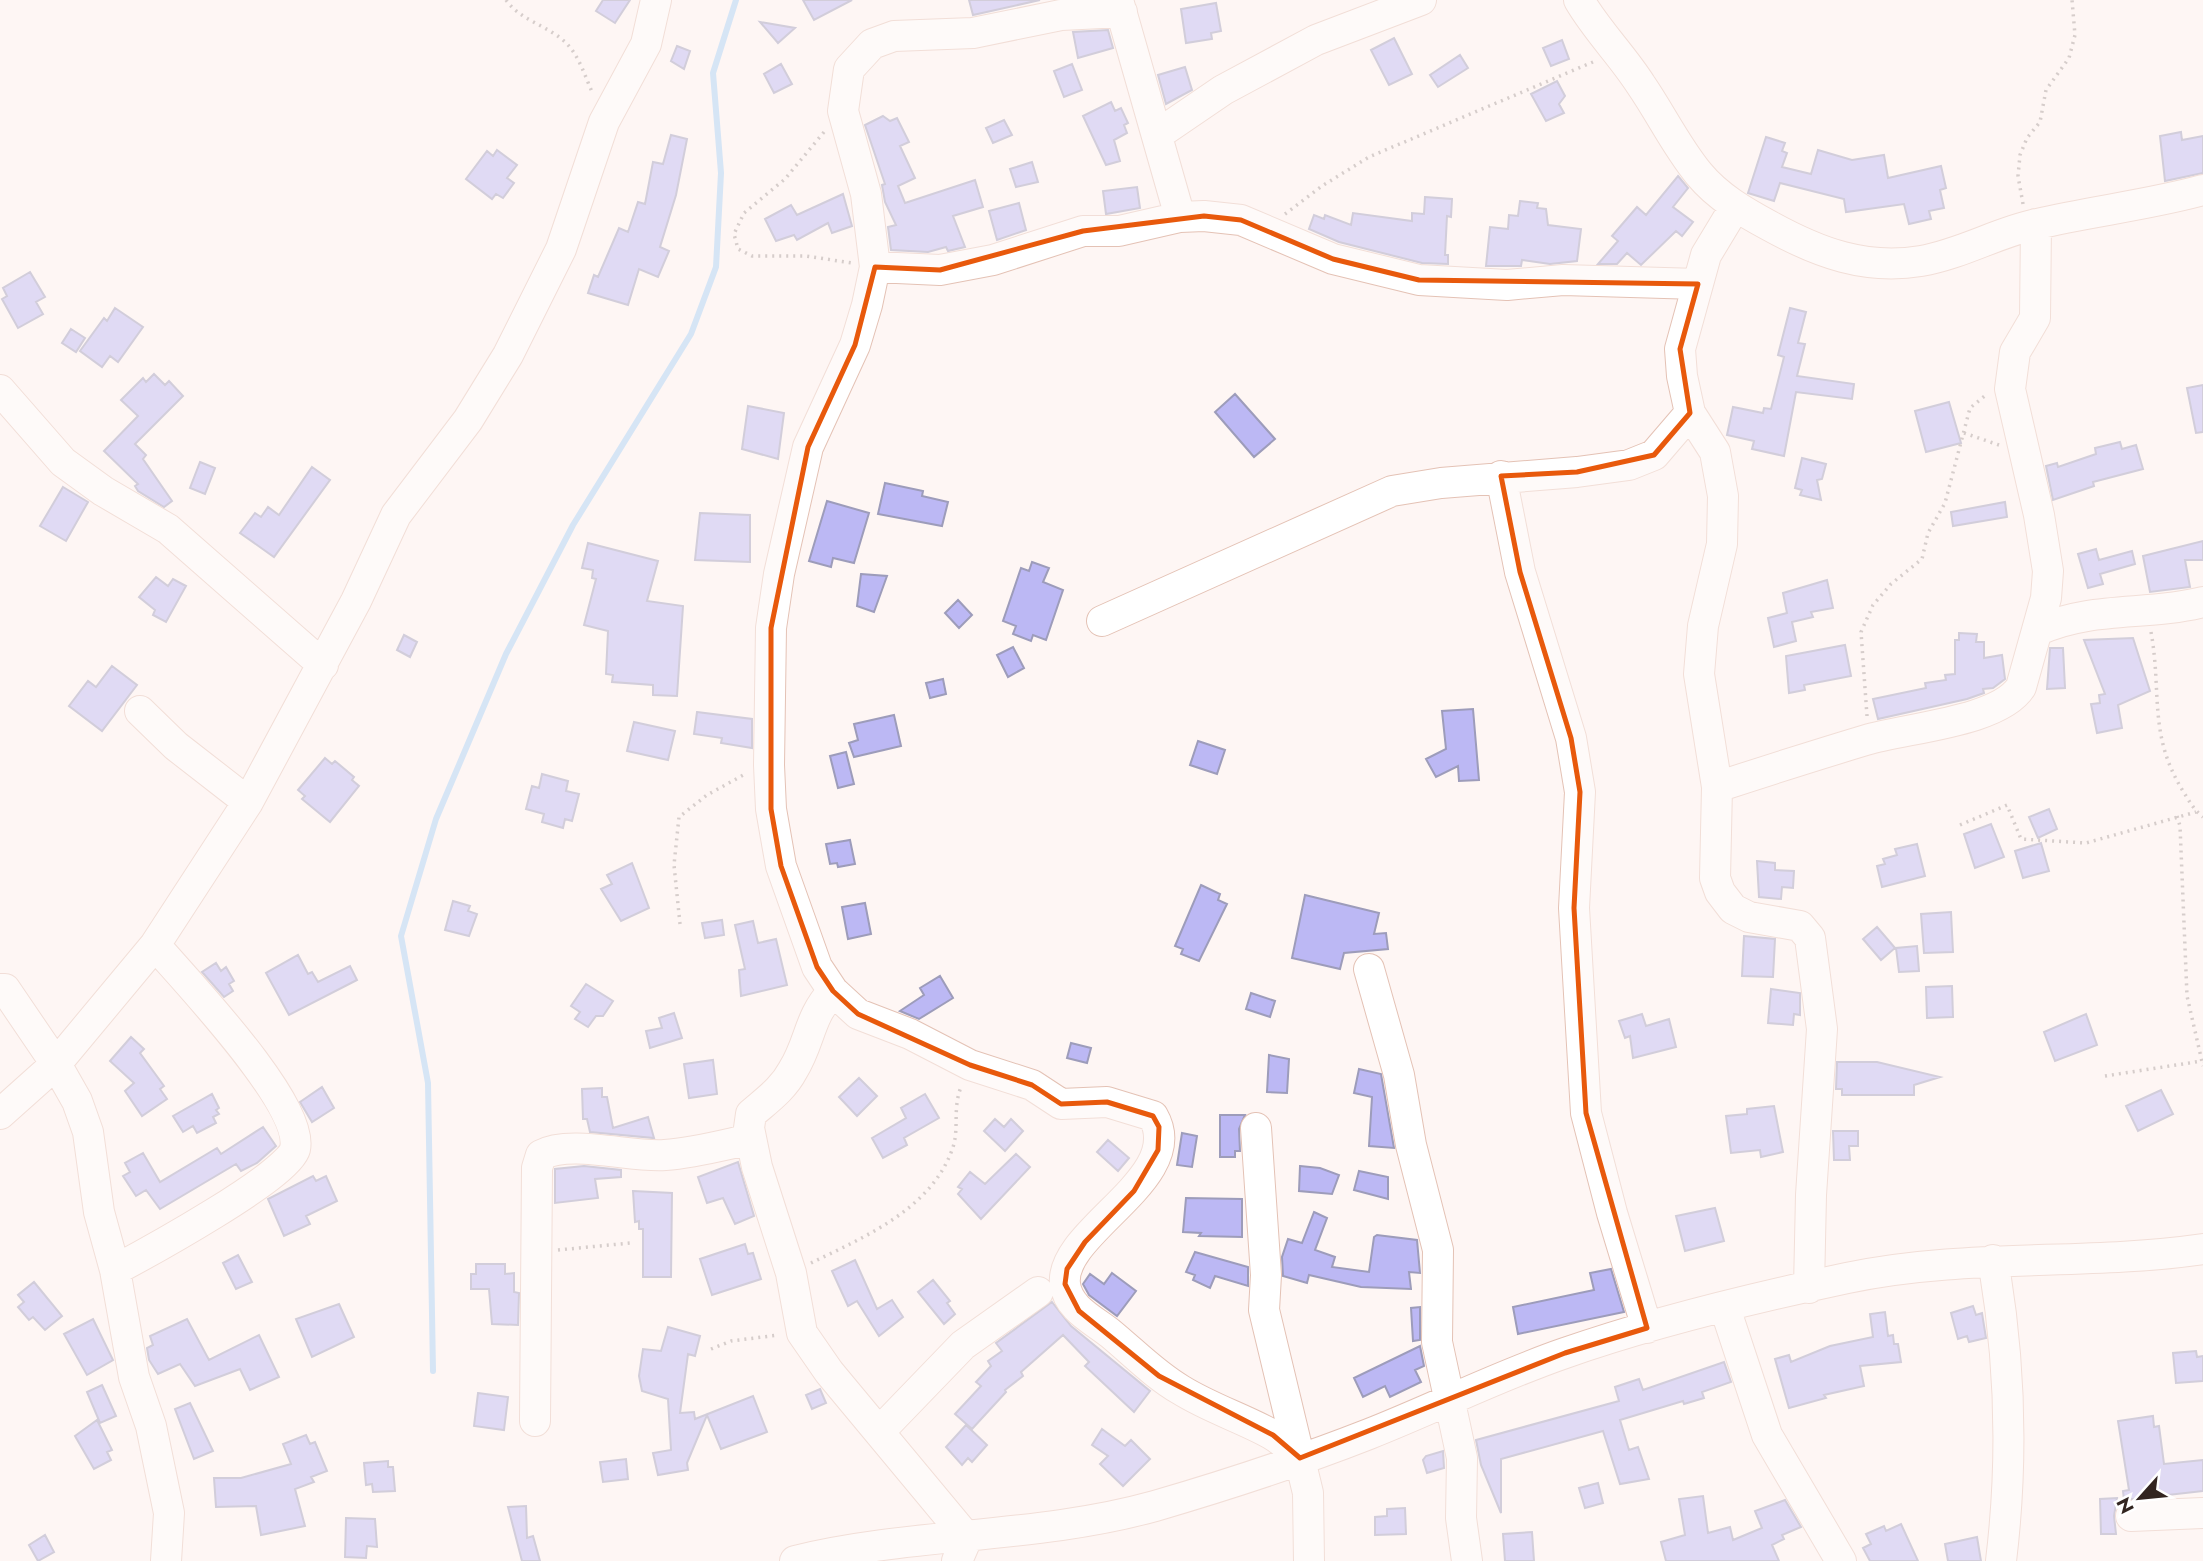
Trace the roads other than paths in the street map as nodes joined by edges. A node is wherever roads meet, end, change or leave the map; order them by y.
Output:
1 (656, 0) edge
2 (1421, 0) edge
3 (1579, 0) edge
4 (1120, 6) edge
5 (1157, 135) junction
6 (2203, 190) edge
7 (1734, 207) junction
8 (1180, 217) junction
9 (2031, 225) junction
10 (875, 267) junction
11 (1698, 284) junction
12 (0, 390) edge
13 (1690, 413) junction
14 (1501, 476) junction
15 (2203, 602) edge
16 (1102, 621) dead end
17 (2039, 630) junction
18 (323, 665) junction
19 (140, 711) dead end
20 (1717, 787) junction
21 (248, 802) junction
22 (155, 945) junction
23 (1368, 969) dead end
24 (0, 989) edge
25 (832, 991) junction
26 (56, 1064) junction
27 (0, 1114) edge
28 (1255, 1128) dead end
29 (751, 1139) junction
30 (2203, 1249) edge
31 (1993, 1260) junction
32 (115, 1270) junction
33 (1809, 1287) junction
34 (1038, 1292) dead end
35 (1725, 1308) junction
36 (1647, 1328) junction
37 (1450, 1400) junction
38 (535, 1421) dead end
39 (880, 1431) junction
40 (1300, 1458) junction
41 (2203, 1513) edge
42 (2131, 1516) dead end
43 (962, 1550) edge
44 (166, 1561) edge
45 (794, 1561) edge
46 (1309, 1561) edge
47 (1467, 1561) edge
48 (1841, 1561) edge
49 (2001, 1561) edge

1 - 18 street
2 - 5 street
3 - 7 street
4 - 5 street
4 - 10 street
5 - 8 street
6 - 9 street
7 - 9 street
7 - 11 street
8 - 10 street
8 - 11 street
9 - 17 street
10 - 25 street
11 - 13 street
12 - 18 street
13 - 14 street
13 - 20 street
14 - 16 street
14 - 36 street
15 - 17 street
17 - 20 street
18 - 21 street
19 - 21 street
20 - 33 street
21 - 22 street
22 - 26 street
22 - 32 street
23 - 37 street
24 - 26 street
25 - 29 street
25 - 40 street
26 - 27 street
26 - 32 street
28 - 40 street
29 - 38 street
29 - 39 street
30 - 31 street
31 - 33 street
31 - 49 street
32 - 44 street
33 - 35 street
34 - 39 street
35 - 36 street
35 - 48 street
36 - 37 street
37 - 40 street
37 - 47 street
39 - 43 street
40 - 43 street
40 - 46 street
41 - 42 street
43 - 45 street

